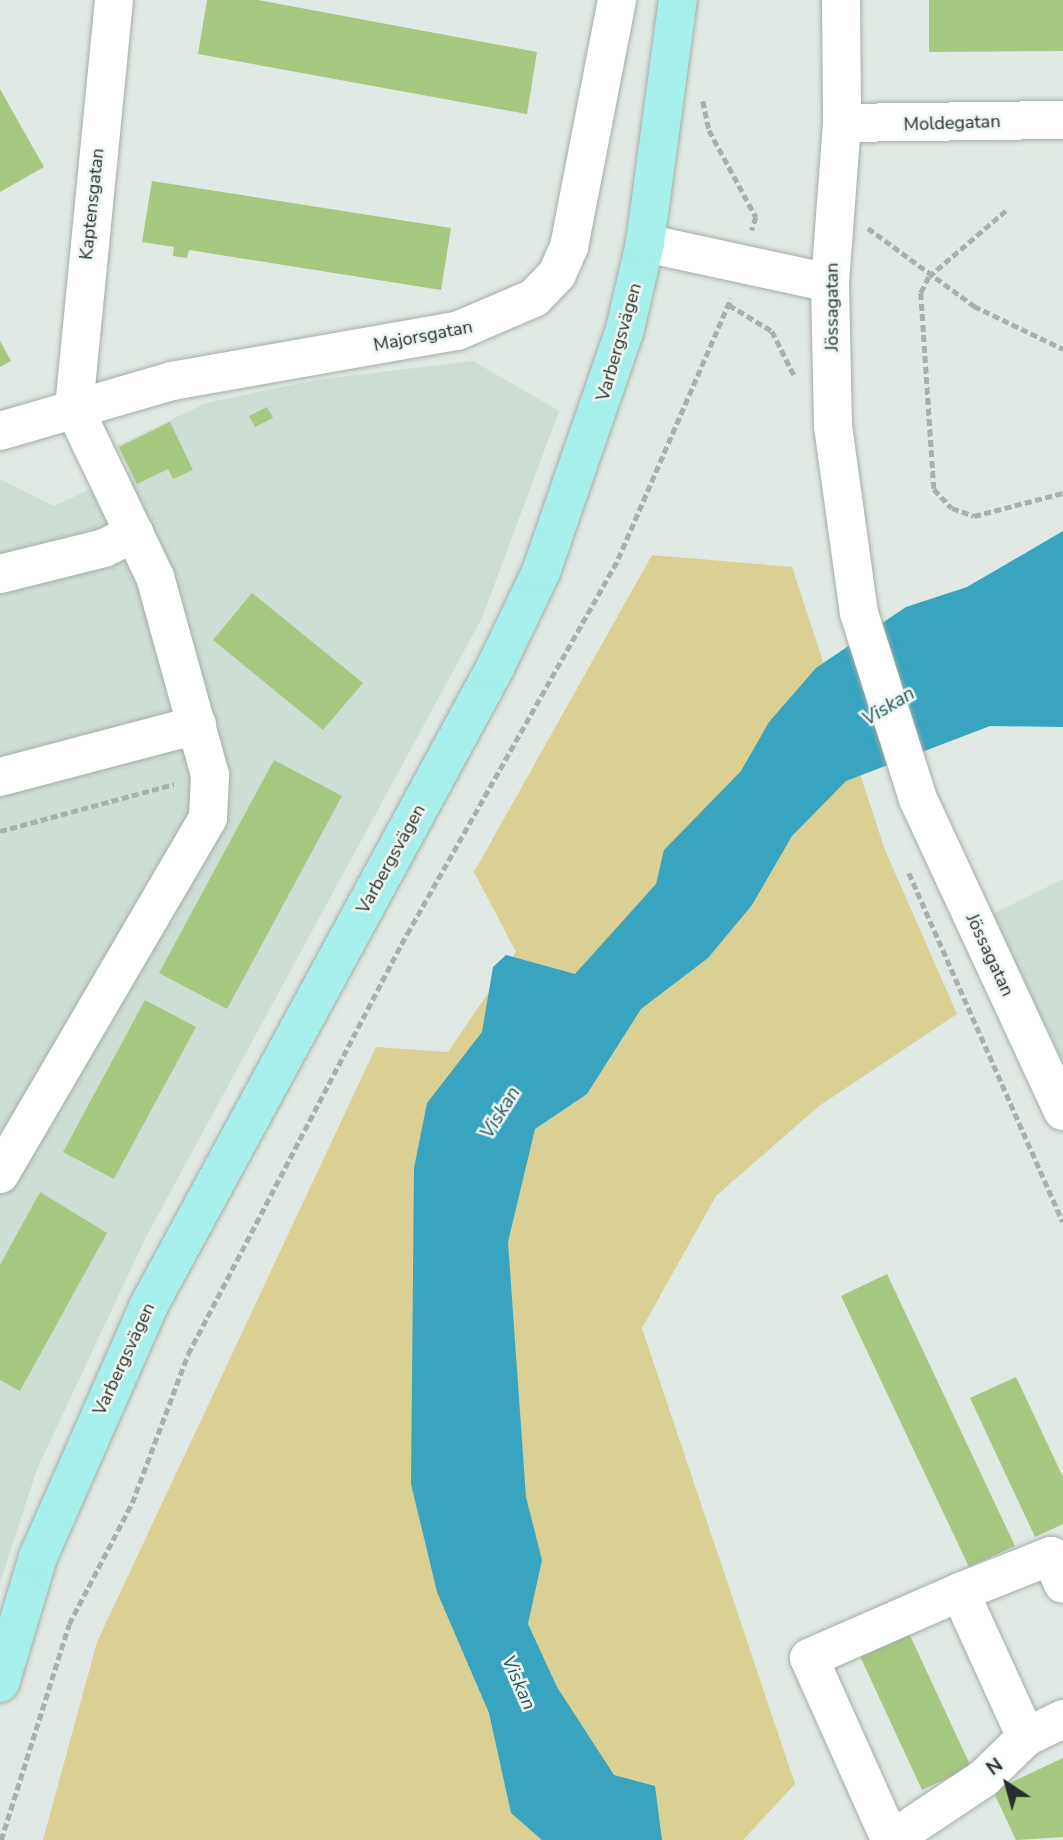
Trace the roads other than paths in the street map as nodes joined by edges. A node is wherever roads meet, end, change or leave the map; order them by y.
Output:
1 (114, 0) edge
2 (617, 0) edge
3 (678, 0) edge
4 (841, 0) edge
5 (1063, 120) edge
6 (842, 123) junction
7 (645, 243) junction
8 (830, 283) junction
9 (74, 408) junction
10 (0, 431) edge
11 (135, 533) junction
12 (0, 574) edge
13 (184, 729) junction
14 (0, 777) edge
15 (1063, 1111) edge
16 (0, 1174) edge
17 (1059, 1563) edge
18 (960, 1592) junction
19 (0, 1684) edge
20 (1063, 1719) edge
21 (1026, 1737) junction
22 (890, 1839) edge

1 - 9 street, Kaptensgatan
2 - 9 street, Majorsgatan
3 - 7 main road, Varbergsvägen
4 - 6 street, Jössagatan
5 - 6 street, Moldegatan
6 - 8 street, Jössagatan
7 - 8 street
7 - 19 main road, Varbergsvägen
8 - 15 street, Jössagatan
9 - 10 street, Majorsgatan
9 - 11 street
11 - 12 street
11 - 13 street
13 - 14 street
13 - 16 street
17 - 18 street
18 - 21 street
18 - 22 street
20 - 21 street
21 - 22 street

